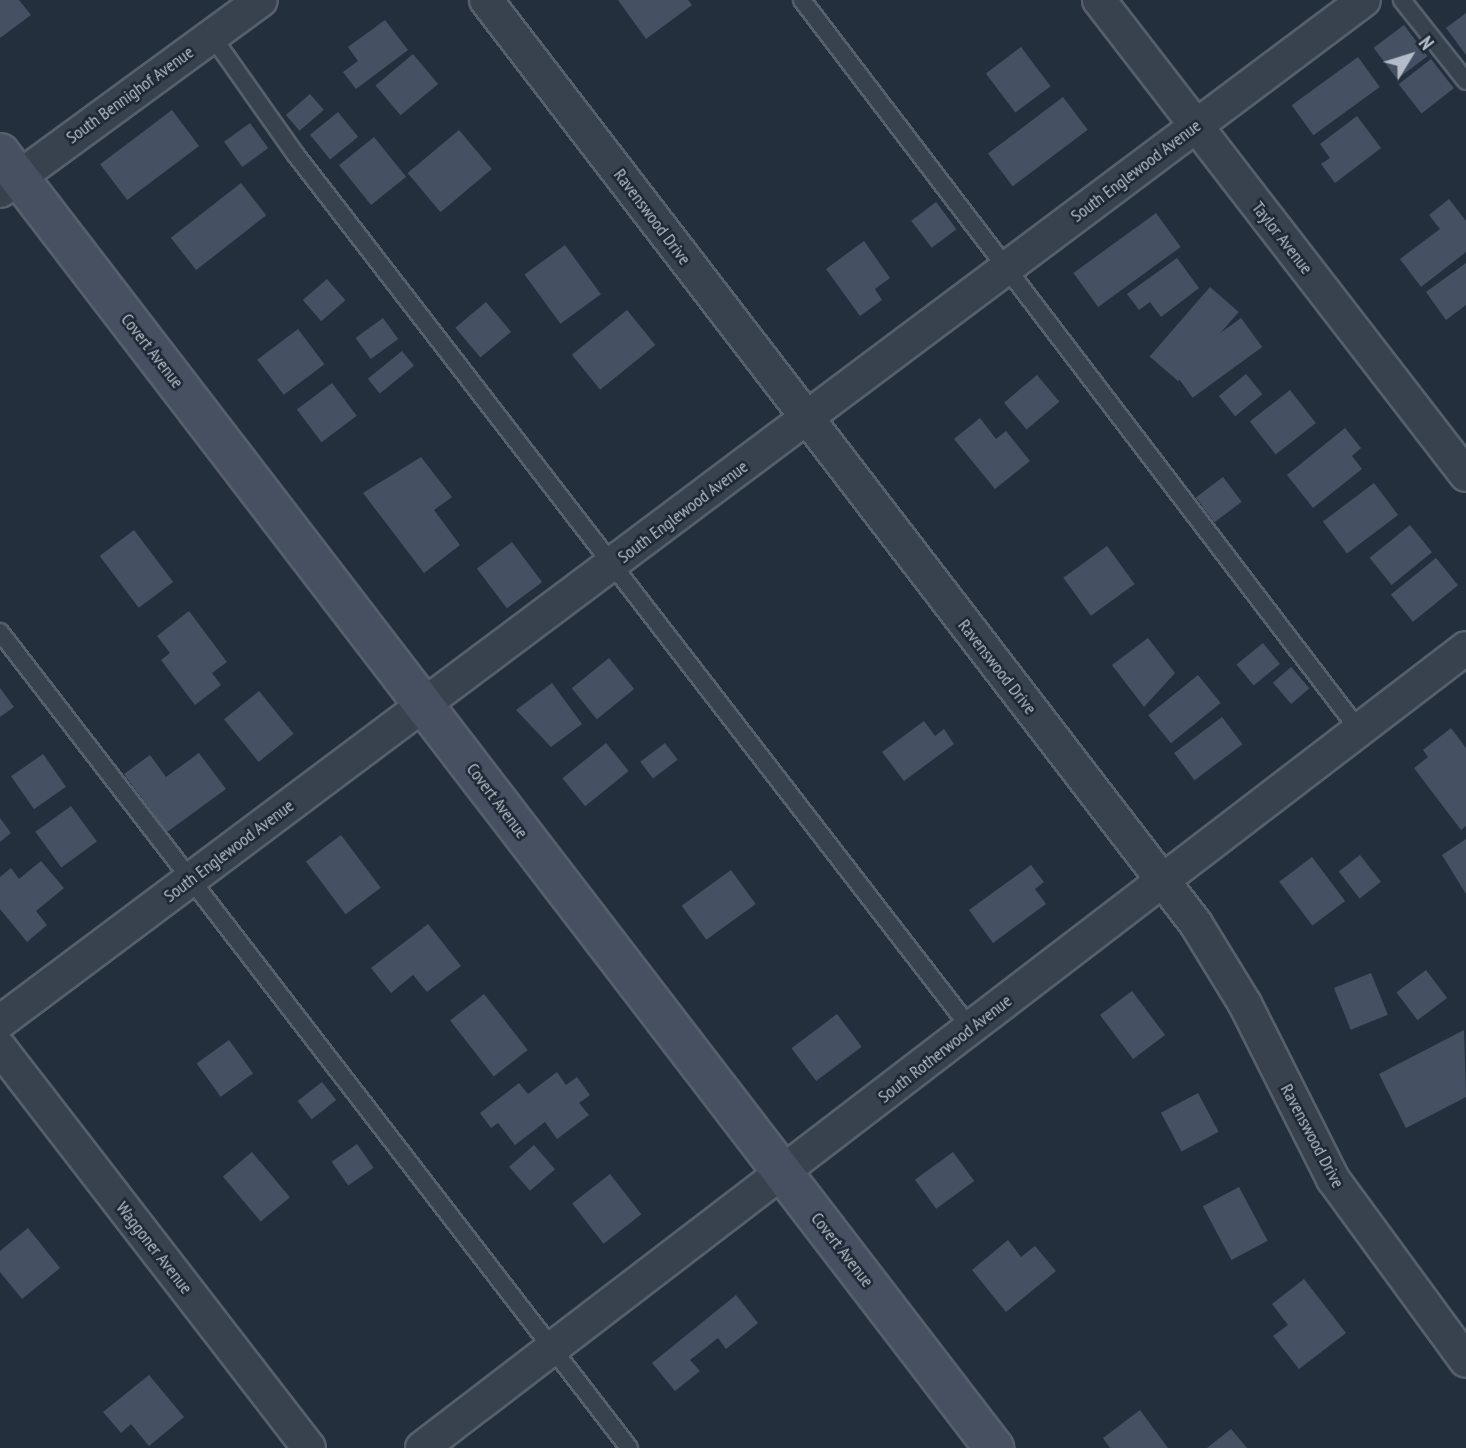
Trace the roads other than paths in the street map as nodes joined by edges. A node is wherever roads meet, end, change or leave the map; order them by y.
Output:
1 (261, 0) edge
2 (486, 0) edge
3 (802, 0) edge
4 (1099, 0) edge
5 (1364, 0) edge
6 (1402, 0) edge
7 (212, 36) junction
8 (1466, 80) edge
9 (1195, 127) junction
10 (6, 174) edge
11 (1007, 268) junction
12 (806, 420) junction
13 (1466, 475) edge
14 (615, 562) junction
15 (0, 632) edge
16 (1466, 648) edge
17 (424, 705) junction
18 (1359, 730) junction
19 (191, 880) junction
20 (1163, 881) junction
21 (0, 1022) edge
22 (971, 1029) junction
23 (0, 1048) edge
24 (783, 1174) junction
25 (551, 1348) junction
26 (1466, 1362) edge
27 (309, 1448) edge
28 (422, 1448) edge
29 (629, 1448) edge
30 (994, 1448) edge

1 - 7 street, South Bennighof Avenue
2 - 12 street, Ravenswood Drive
3 - 11 lane
4 - 9 street, Taylor Avenue
5 - 9 street, South Englewood Avenue
6 - 8 lane
7 - 10 street, South Bennighof Avenue
7 - 14 lane
9 - 11 street, South Englewood Avenue
9 - 13 street, Taylor Avenue
10 - 17 main road, Covert Avenue
11 - 12 street, South Englewood Avenue
11 - 18 lane
12 - 14 street, South Englewood Avenue
12 - 20 street, Ravenswood Drive
14 - 17 street, South Englewood Avenue
14 - 22 lane
15 - 19 lane
16 - 18 street, South Rotherwood Avenue
17 - 19 street, South Englewood Avenue
17 - 24 main road, Covert Avenue
18 - 20 street, South Rotherwood Avenue
19 - 21 street, South Englewood Avenue
19 - 25 lane
20 - 22 street, South Rotherwood Avenue
20 - 26 street, Ravenswood Drive
22 - 24 street, South Rotherwood Avenue
23 - 27 street, Waggoner Avenue
24 - 25 street, South Rotherwood Avenue
24 - 30 main road, Covert Avenue
25 - 28 street, South Rotherwood Avenue
25 - 29 lane

